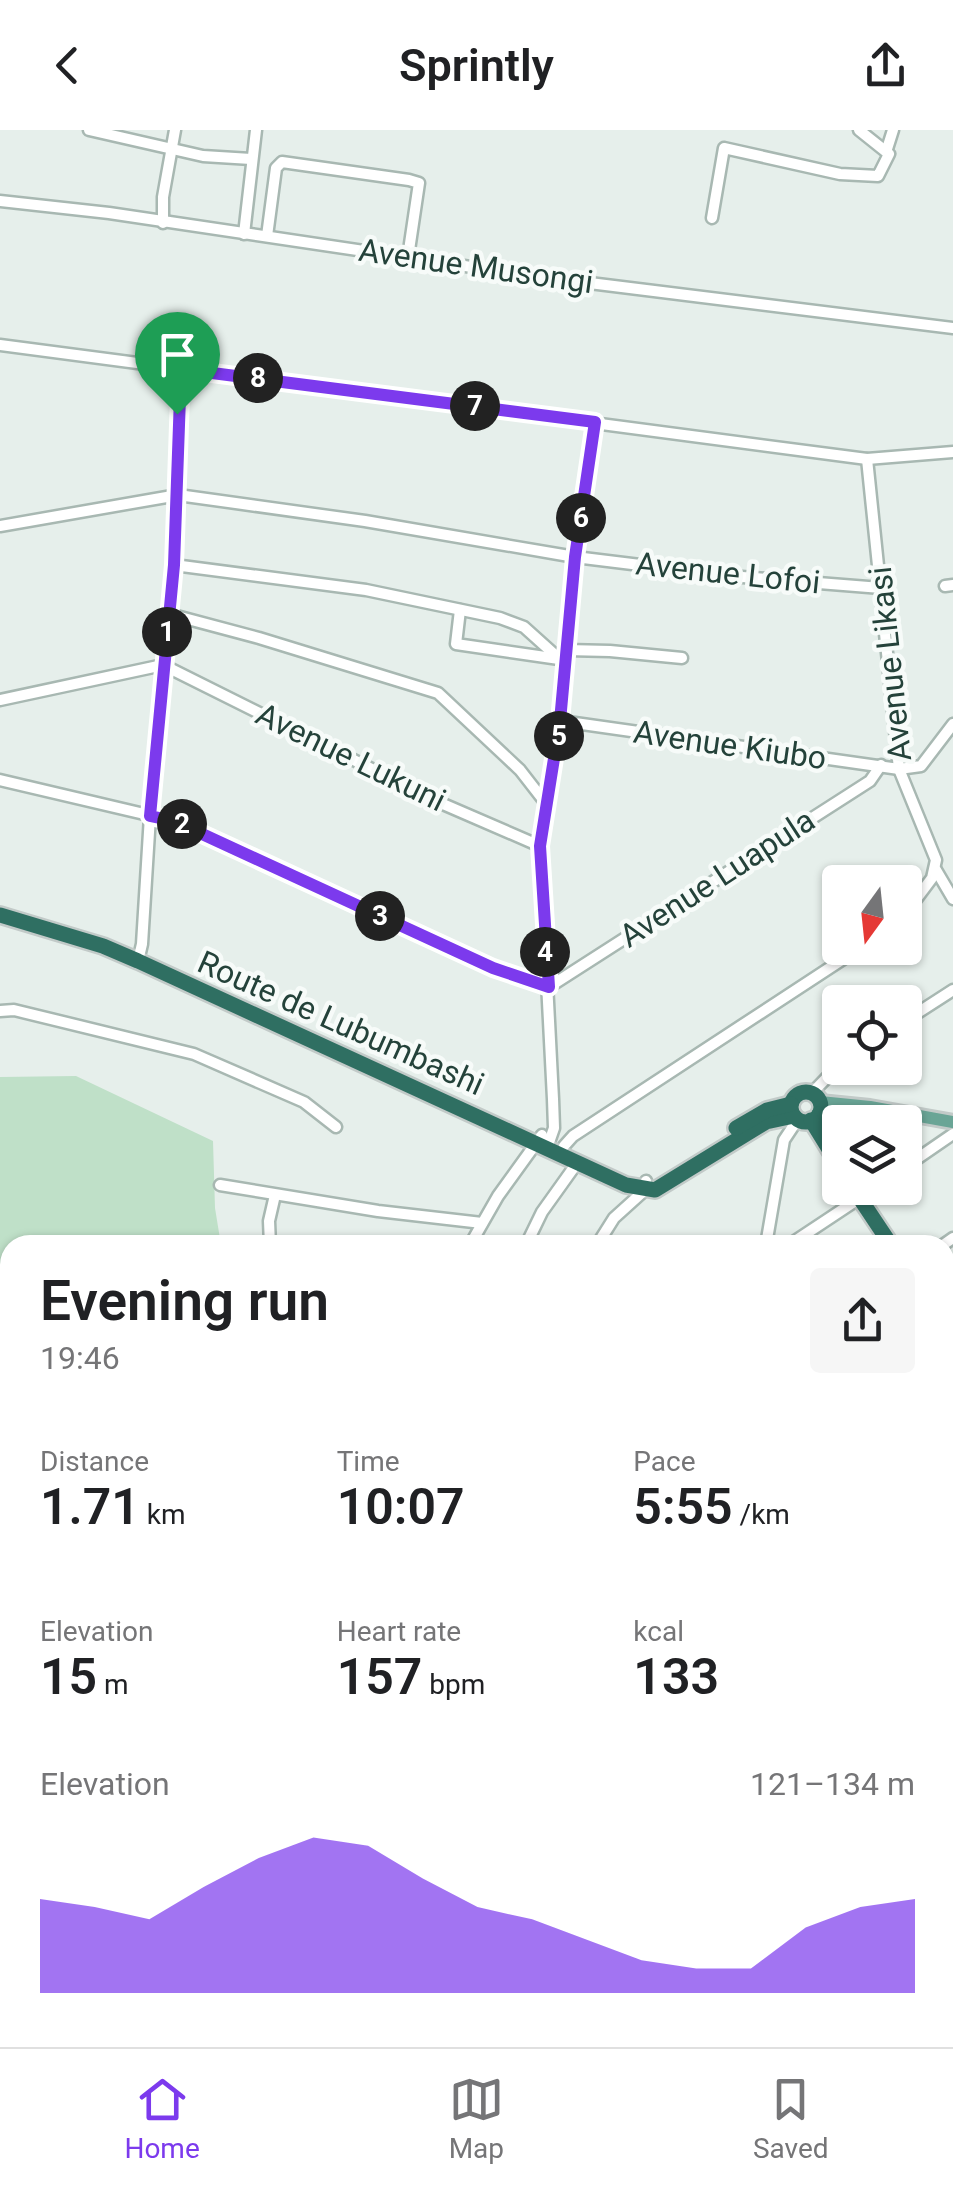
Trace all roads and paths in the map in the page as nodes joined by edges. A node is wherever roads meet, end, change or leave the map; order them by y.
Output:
1 (88, 130) edge
2 (175, 130) edge
3 (256, 130) edge
4 (859, 130) edge
5 (893, 130) edge
6 (887, 149) junction
7 (170, 150) junction
8 (251, 159) junction
9 (0, 188) edge
10 (0, 202) edge
11 (15, 202) junction
12 (712, 218) dead end
13 (163, 222) junction
14 (244, 234) junction
15 (267, 236) junction
16 (408, 256) junction
17 (953, 328) edge
18 (0, 345) edge
19 (181, 369) junction
20 (595, 422) junction
21 (953, 452) edge
22 (867, 459) junction
23 (178, 495) junction
24 (0, 526) edge
25 (575, 557) junction
26 (174, 565) junction
27 (881, 588) junction
28 (460, 610) junction
29 (168, 614) junction
30 (563, 657) junction
31 (682, 658) dead end
32 (163, 664) junction
33 (0, 700) edge
34 (560, 721) junction
35 (953, 724) edge
36 (881, 765) junction
37 (899, 770) junction
38 (0, 780) edge
39 (549, 802) junction
40 (150, 816) junction
41 (540, 846) junction
42 (936, 870) junction
43 (922, 890) edge
44 (952, 894) edge
45 (0, 906) edge
46 (0, 915) edge
47 (139, 956) junction
48 (834, 965) edge
49 (549, 987) junction
50 (953, 990) edge
51 (0, 1010) edge
52 (922, 1010) edge
53 (824, 1085) edge
54 (806, 1110) junction
55 (953, 1122) edge
56 (336, 1126) dead end
57 (822, 1127) edge
58 (953, 1134) edge
59 (822, 1137) edge
60 (549, 1143) junction
61 (922, 1155) edge
62 (577, 1163) junction
63 (220, 1185) dead end
64 (650, 1185) junction
65 (275, 1195) junction
66 (844, 1205) edge
67 (871, 1205) edge
68 (875, 1205) edge
69 (482, 1223) junction
70 (270, 1235) edge
71 (475, 1235) edge
72 (531, 1235) edge
73 (603, 1235) edge
74 (768, 1235) edge
75 (803, 1235) edge
76 (886, 1235) edge
77 (896, 1235) edge

1 - 7 street
2 - 7 street
3 - 8 street
4 - 6 street
5 - 6 street
6 - 12 street
7 - 8 street
7 - 13 street
8 - 14 street
9 - 11 street
10 - 11 street, Avenue Musongi
11 - 13 street, Avenue Musongi
13 - 14 street, Avenue Musongi
14 - 15 street, Avenue Musongi
15 - 16 street, Avenue Musongi
15 - 16 street
16 - 17 street, Avenue Musongi
18 - 19 street
19 - 20 street
19 - 23 street
20 - 22 street
20 - 25 street
21 - 22 street
22 - 27 street, Avenue Likasi
23 - 24 street, Avenue Lofoi
23 - 25 street, Avenue Lofoi
23 - 26 street
25 - 27 street, Avenue Lofoi
25 - 30 street
26 - 28 street
26 - 29 street
27 - 37 street, Avenue Likasi
28 - 30 street
28 - 30 street
29 - 32 street
29 - 39 street
30 - 31 street
30 - 34 street
32 - 33 street
32 - 40 street
32 - 41 street, Avenue Lukuni
34 - 36 street, Avenue Kiubo
34 - 39 street
35 - 37 street
36 - 37 street, Avenue Kiubo
36 - 49 street, Avenue Luapula
37 - 42 street, Avenue Likasi
38 - 40 street
39 - 41 street
40 - 47 street
40 - 49 street
41 - 49 street
42 - 43 street
42 - 44 street, Avenue Likasi
45 - 47 highway, Route de Lubumbashi
46 - 47 highway, Route de Lubumbashi
47 - 60 highway, Route de Lubumbashi
48 - 60 street
49 - 60 street
50 - 52 street
51 - 56 street
53 - 54 street
54 - 55 main road
54 - 57 highway
54 - 59 highway
54 - 64 highway
54 - 74 street
58 - 61 street
60 - 62 highway, Route de Lubumbashi
60 - 64 highway, Route de Lubumbashi
60 - 69 street
62 - 64 highway, Route de Lubumbashi
62 - 72 street
63 - 65 street
64 - 73 street
65 - 69 street
65 - 70 street
66 - 75 street
67 - 76 highway
68 - 77 highway
69 - 71 street

